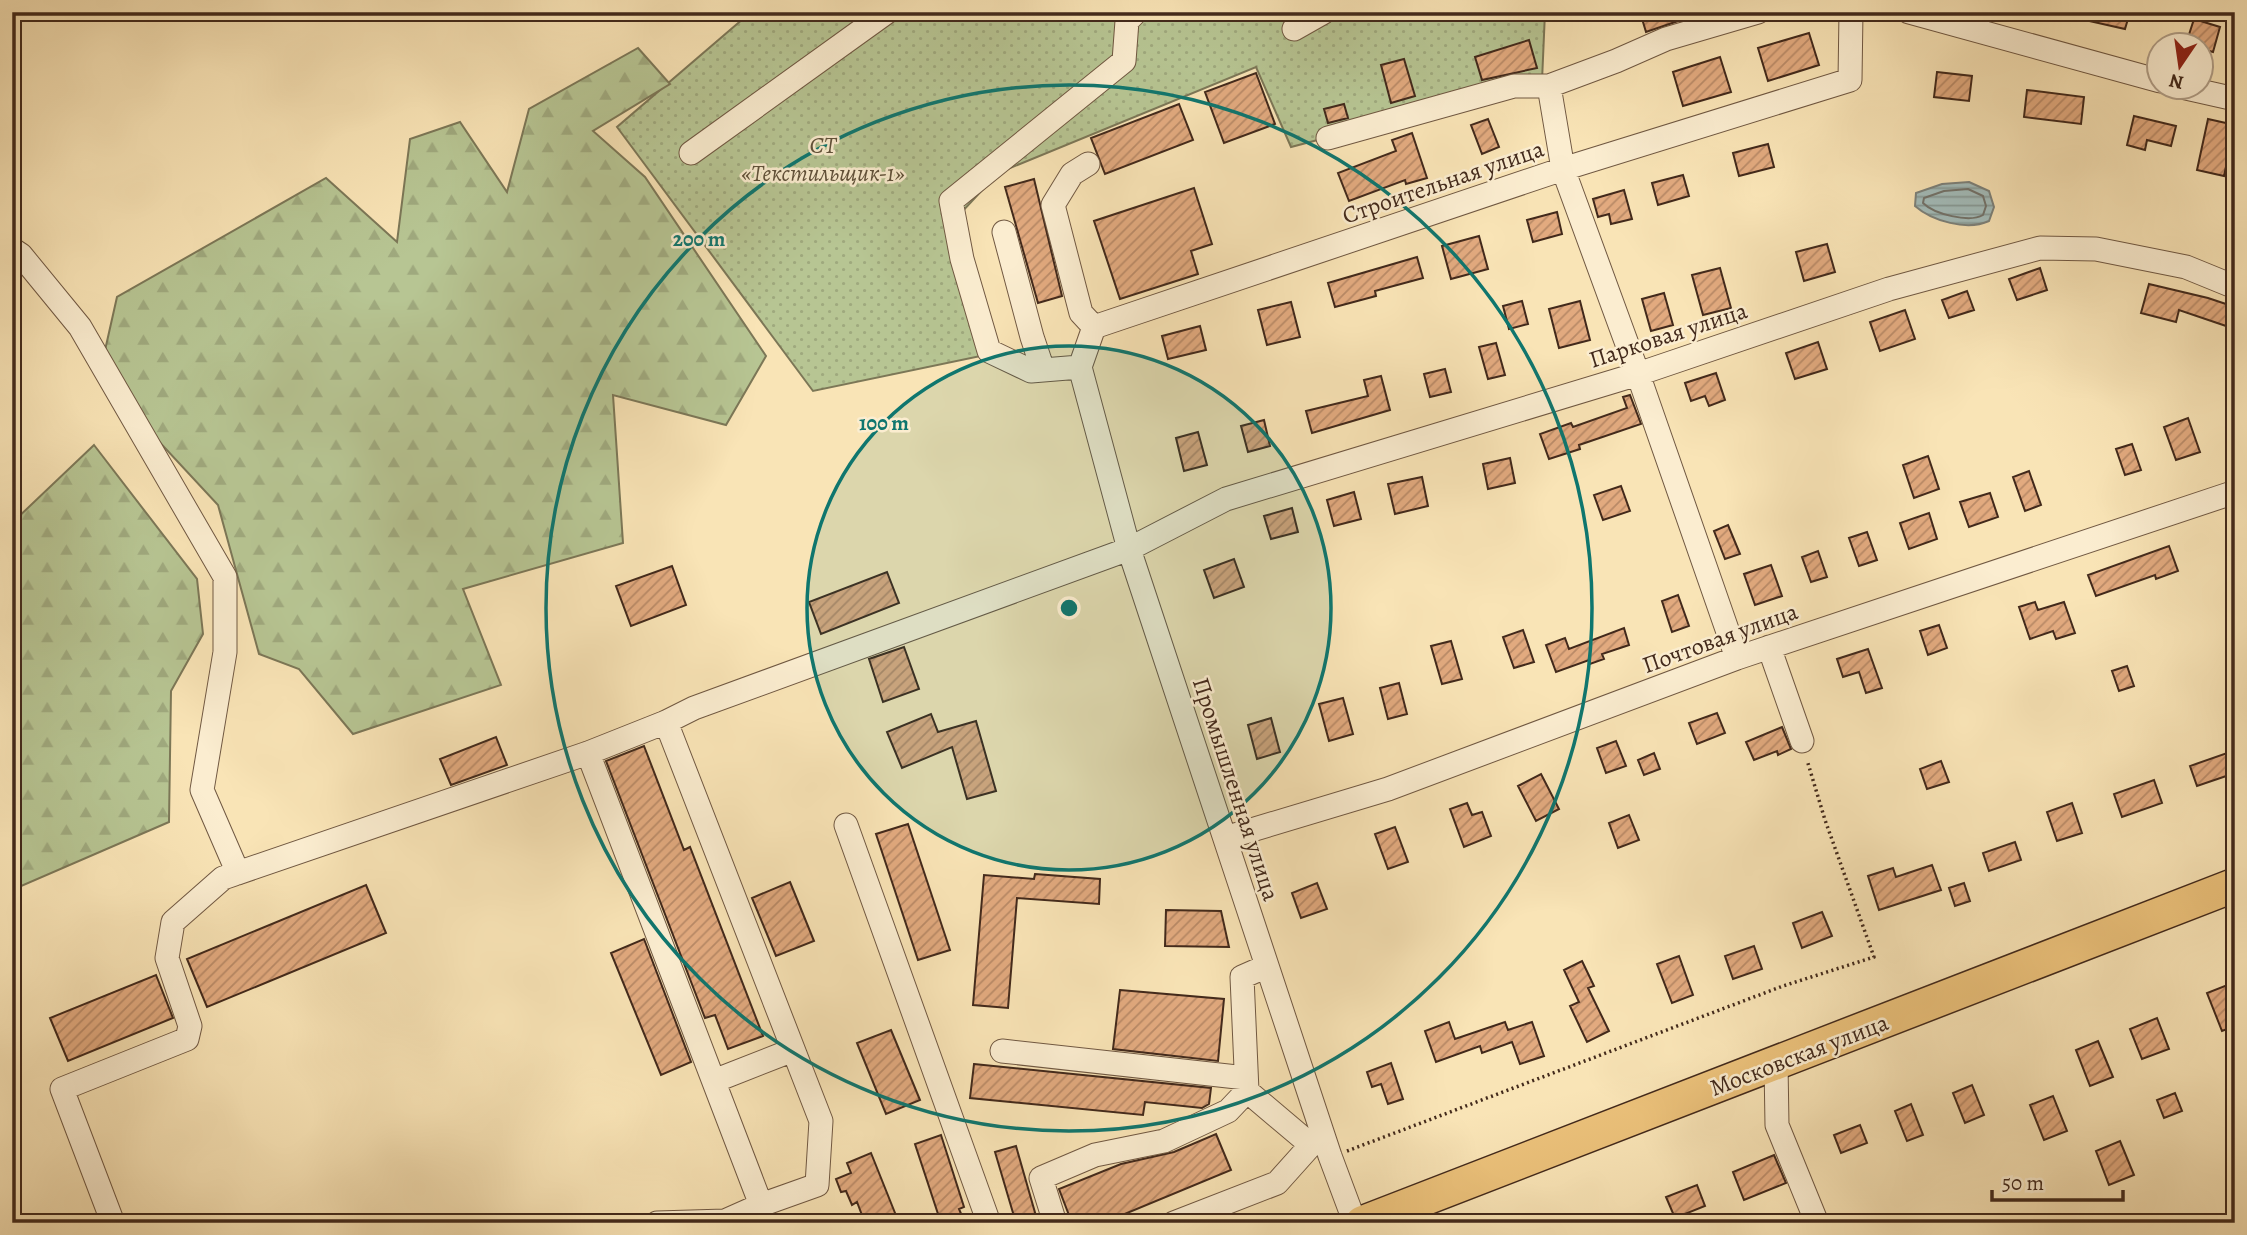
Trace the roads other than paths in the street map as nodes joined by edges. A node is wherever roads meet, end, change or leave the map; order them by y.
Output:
1 (887, 12) edge
2 (1136, 12) edge
3 (1324, 12) edge
4 (1758, 12) edge
5 (1851, 12) edge
6 (1909, 12) edge
7 (1294, 29) dead end
8 (2146, 77) edge
9 (1549, 86) junction
10 (2216, 95) edge
11 (2235, 99) edge
12 (1328, 138) dead end
13 (691, 153) dead end
14 (1088, 164) dead end
15 (1563, 169) junction
16 (1004, 232) dead end
17 (12, 249) edge
18 (2235, 287) edge
19 (1094, 327) junction
20 (1080, 367) junction
21 (1043, 370) junction
22 (1638, 374) junction
23 (2235, 492) edge
24 (1129, 549) junction
25 (1769, 647) junction
26 (1737, 658) junction
27 (666, 722) junction
28 (1802, 741) road end
29 (588, 753) junction
30 (846, 825) dead end
31 (1224, 838) junction
32 (238, 873) junction
33 (2235, 885) edge
34 (1267, 966) junction
35 (793, 1050) junction
36 (1002, 1051) dead end
37 (1776, 1064) junction
38 (714, 1081) junction
39 (1247, 1085) junction
40 (1322, 1147) junction
41 (761, 1205) junction
42 (113, 1223) edge
43 (657, 1223) edge
44 (989, 1223) edge
45 (1055, 1223) edge
46 (1174, 1223) edge
47 (1355, 1223) edge
48 (1362, 1223) edge
49 (1817, 1223) edge

1 - 13 street
2 - 21 street
3 - 7 street
4 - 9 street
5 - 15 street, Строительная улица
6 - 8 street
9 - 12 street
9 - 15 street
10 - 11 street
14 - 19 street
15 - 19 street, Строительная улица
15 - 22 street
16 - 21 street
17 - 32 street
18 - 22 street, Парковая улица
19 - 20 street
20 - 21 street
20 - 24 street, Промышленная улица
22 - 24 street, Парковая улица
22 - 26 street
23 - 25 street, Почтовая улица
24 - 27 street, Парковая улица
24 - 31 street, Промышленная улица
25 - 26 street, Почтовая улица
25 - 28 street
26 - 31 street, Почтовая улица
27 - 29 street, Парковая улица
27 - 35 street
29 - 32 street, Парковая улица
29 - 38 street
30 - 44 street
31 - 34 street, Промышленная улица
32 - 42 street, Парковая улица
33 - 37 highway, Московская улица
34 - 39 street
34 - 40 street, Промышленная улица
35 - 38 street
35 - 41 street
36 - 39 street
37 - 48 highway, Московская улица
37 - 49 street
38 - 41 street
39 - 40 street
39 - 45 street
40 - 46 street
40 - 47 street, Промышленная улица
41 - 43 street

